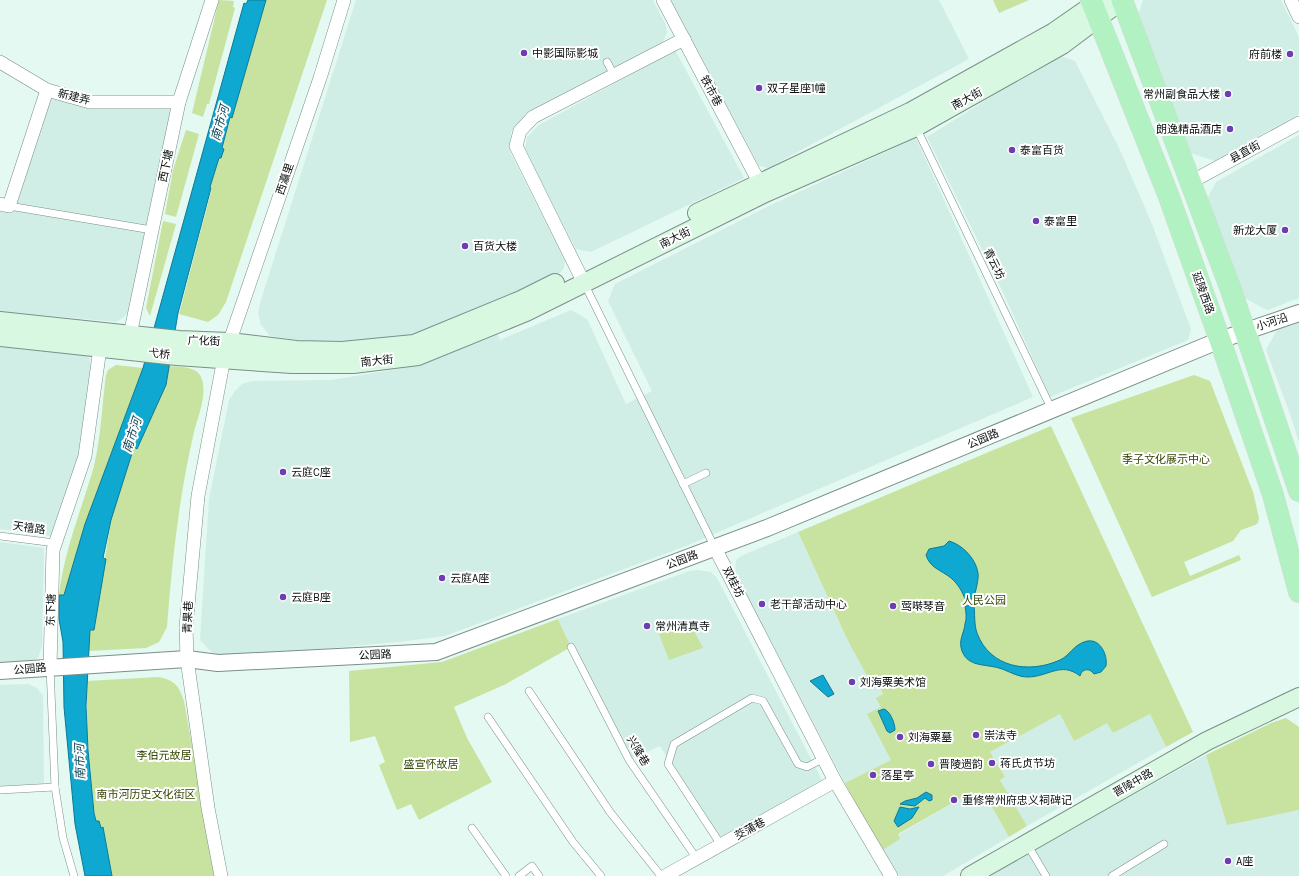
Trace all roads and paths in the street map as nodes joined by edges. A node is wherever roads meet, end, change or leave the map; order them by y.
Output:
1 (212, 0) edge
2 (344, 0) edge
3 (662, 0) edge
4 (1122, 0) edge
5 (1291, 0) edge
6 (1096, 6) edge
7 (1299, 17) edge
8 (684, 39) junction
9 (0, 62) edge
10 (606, 62) dead end
11 (614, 75) junction
12 (47, 90) junction
13 (179, 102) junction
14 (1299, 122) edge
15 (916, 127) junction
16 (759, 182) junction
17 (1191, 182) junction
18 (5, 205) edge
19 (152, 230) junction
20 (581, 278) junction
21 (1299, 313) edge
22 (0, 321) edge
23 (1246, 330) junction
24 (0, 338) edge
25 (1220, 340) junction
26 (139, 341) junction
27 (100, 348) junction
28 (178, 348) joint
29 (227, 350) junction
30 (1052, 410) junction
31 (706, 473) dead end
32 (683, 484) junction
33 (1299, 491) edge
34 (0, 536) edge
35 (55, 543) junction
36 (715, 548) junction
37 (1299, 592) edge
38 (571, 648) dead end
39 (187, 659) junction
40 (54, 667) junction
41 (0, 671) edge
42 (529, 691) dead end
43 (1299, 697) edge
44 (488, 717) dead end
45 (824, 758) junction
46 (835, 781) junction
47 (55, 787) junction
48 (0, 790) edge
49 (472, 828) dead end
50 (1027, 844) junction
51 (1164, 844) dead end
52 (721, 845) junction
53 (697, 859) junction
54 (74, 876) edge
55 (221, 876) edge
56 (506, 876) edge
57 (519, 876) edge
58 (539, 876) edge
59 (601, 876) edge
60 (661, 876) edge
61 (665, 876) edge
62 (891, 876) edge
63 (970, 876) edge
64 (1046, 876) edge
65 (1112, 876) edge

1 - 13 street, 西下塘
2 - 29 street, 西瀛里
3 - 8 street, 铁市巷
4 - 6 main road
4 - 17 main road
5 - 7 street
6 - 15 main road, 南大街
6 - 16 main road, 南大街
6 - 25 main road, 延陵西路
8 - 11 street
8 - 16 street, 铁市巷
9 - 12 street, 新建弄
10 - 11 lane
11 - 20 street
12 - 13 street, 新建弄
12 - 18 street
13 - 19 street, 西下塘
14 - 17 street, 县直街
15 - 20 main road, 南大街
15 - 30 lane, 青云坊
16 - 20 main road, 南大街
17 - 23 main road
18 - 19 lane
19 - 26 street, 西下塘
20 - 29 main road, 南大街
20 - 32 lane, 双桂坊
21 - 23 street, 小河沿
22 - 26 main road
23 - 25 street, 公园路
23 - 33 main road
24 - 27 main road
25 - 30 street, 公园路
25 - 37 main road, 延陵西路
26 - 27 main road
26 - 28 main road, 弋桥
27 - 35 street, 东下塘
28 - 29 main road, 广化街
29 - 39 street, 青果巷
30 - 36 street, 公园路
31 - 32 lane
32 - 36 lane, 双桂坊
34 - 35 lane, 天禧路
35 - 40 street, 东下塘
36 - 39 street, 公园路
36 - 45 street, 双桂坊
38 - 53 lane, 兴隆巷
39 - 40 street, 公园路
39 - 55 street, 青果巷
40 - 41 street, 公园路
40 - 47 lane, 东下塘
42 - 60 lane
43 - 50 main road, 晋陵中路
44 - 59 lane
45 - 46 street, 双桂坊
45 - 52 lane
46 - 52 street, 茭蒲巷
46 - 62 street, 双桂坊
47 - 48 lane
47 - 54 lane, 东下塘
49 - 56 lane
50 - 63 main road, 晋陵中路
50 - 64 lane
51 - 65 lane
52 - 53 street, 茭蒲巷
53 - 61 street, 茭蒲巷
57 - 58 lane

